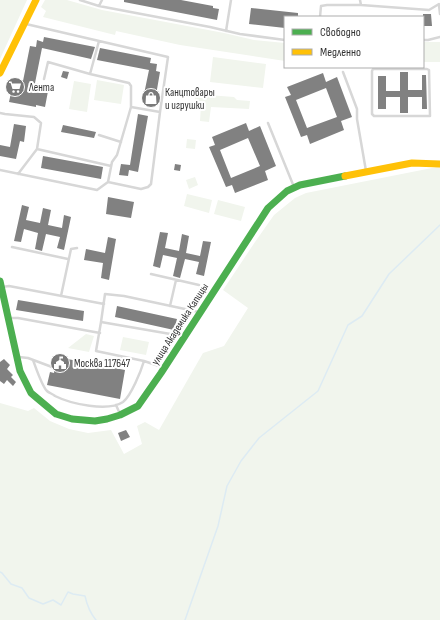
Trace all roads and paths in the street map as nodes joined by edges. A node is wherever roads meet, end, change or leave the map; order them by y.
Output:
1 (36, 0) edge
2 (80, 0) edge
3 (102, 0) edge
4 (231, 0) edge
5 (360, 0) edge
6 (440, 4) edge
7 (99, 6) junction
8 (361, 6) junction
9 (440, 14) edge
10 (320, 16) edge
11 (24, 24) junction
12 (226, 31) junction
13 (440, 37) edge
14 (284, 40) edge
15 (424, 40) edge
16 (99, 41) junction
17 (373, 69) joint
18 (343, 72) dead end
19 (0, 73) edge
20 (90, 74) junction
21 (44, 79) dead end
22 (131, 107) junction
23 (160, 112) junction
24 (0, 113) edge
25 (268, 123) dead end
26 (99, 135) dead end
27 (121, 142) junction
28 (37, 149) junction
29 (440, 164) edge
30 (111, 166) junction
31 (0, 170) edge
32 (366, 172) junction
33 (18, 174) junction
34 (108, 182) junction
35 (294, 188) junction
36 (12, 247) dead end
37 (77, 248) dead end
38 (68, 259) junction
39 (151, 274) dead end
40 (176, 280) junction
41 (1, 284) edge
42 (199, 285) dead end
43 (61, 296) junction
44 (104, 304) junction
45 (170, 306) junction
46 (200, 312) junction
47 (8, 318) junction
48 (101, 322) junction
49 (100, 333) junction
50 (184, 337) junction
51 (16, 356) junction
52 (33, 360) junction
53 (144, 361) junction
54 (52, 367) dead end
55 (164, 368) junction
56 (116, 406) junction
57 (120, 415) junction

1 - 11 street
2 - 7 lane
3 - 7 lane
4 - 12 lane
5 - 8 lane
6 - 8 lane
6 - 9 lane
7 - 12 lane
8 - 10 lane
11 - 16 lane
11 - 19 street
12 - 14 lane
13 - 15 lane
16 - 20 lane
16 - 23 lane
17 - 17 lane
18 - 32 lane
20 - 21 lane
20 - 22 lane
22 - 23 lane
22 - 27 lane
23 - 34 lane
24 - 28 lane
25 - 35 lane
26 - 27 lane
27 - 30 lane
28 - 30 lane
28 - 33 lane
29 - 32 street, улица Академика Капицы
30 - 34 lane
31 - 33 lane
32 - 35 street, улица Академика Капицы
33 - 34 lane
35 - 46 street, улица Академика Капицы
36 - 38 lane
37 - 38 lane
38 - 43 lane
39 - 40 lane
40 - 42 lane
40 - 45 lane
41 - 43 lane
41 - 47 street, улица Академика Капицы
43 - 44 lane
44 - 45 lane
44 - 48 lane
45 - 46 lane
46 - 50 street, улица Академика Капицы
47 - 49 lane
47 - 51 street, улица Академика Капицы
48 - 49 lane
48 - 50 lane
49 - 53 lane
50 - 55 street, улица Академика Капицы
51 - 52 lane
51 - 57 street, улица Академика Капицы
52 - 54 lane
52 - 56 lane
53 - 55 lane
53 - 56 lane
55 - 57 street, улица Академика Капицы
56 - 57 lane

